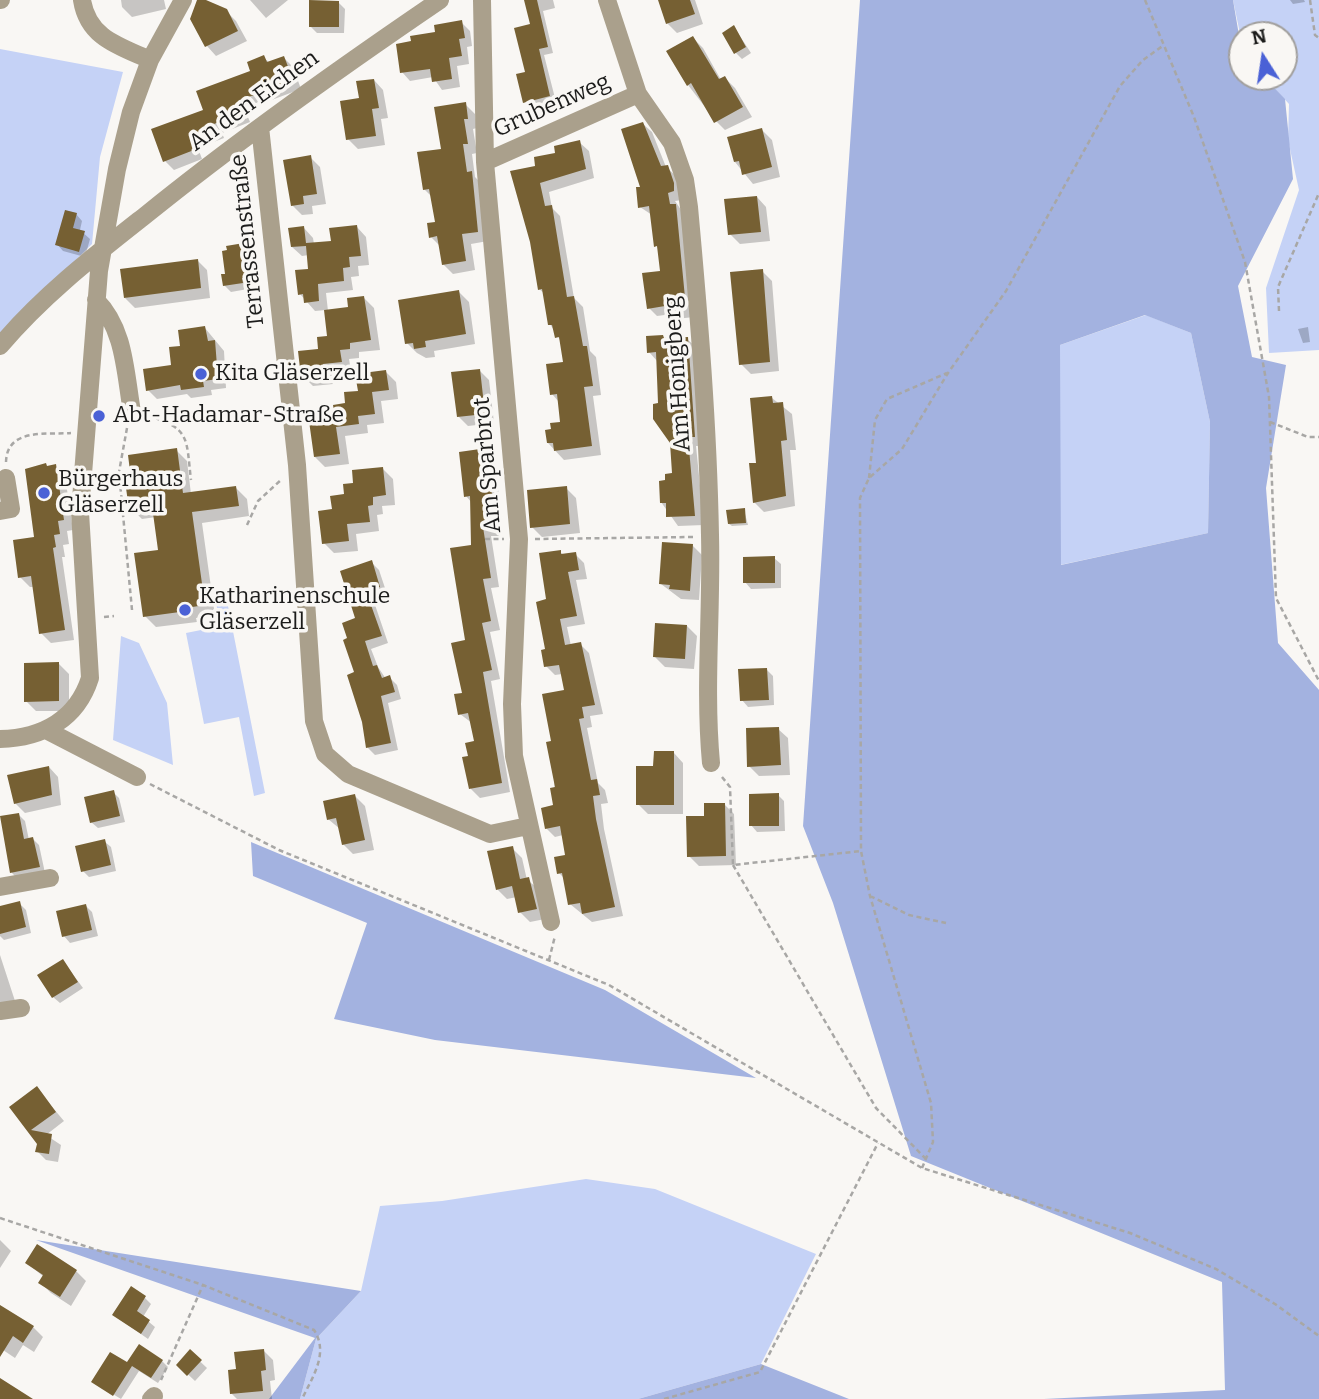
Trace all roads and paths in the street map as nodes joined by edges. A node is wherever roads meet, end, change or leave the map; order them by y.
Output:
1 (82, 0) edge
2 (183, 0) edge
3 (440, 0) edge
4 (482, 0) edge
5 (607, 0) edge
6 (1145, 0) edge
7 (1310, 0) edge
8 (1319, 38) edge
9 (1164, 46) junction
10 (150, 60) junction
11 (638, 94) junction
12 (260, 127) junction
13 (485, 163) junction
14 (1319, 193) edge
15 (102, 249) junction
16 (96, 300) junction
17 (1279, 311) dead end
18 (0, 346) edge
19 (948, 373) junction
20 (131, 412) junction
21 (1270, 422) junction
22 (55, 435) dead end
23 (1319, 437) edge
24 (297, 465) junction
25 (6, 478) joint
26 (869, 478) junction
27 (191, 480) dead end
28 (0, 511) edge
29 (247, 525) dead end
30 (710, 537) junction
31 (519, 539) junction
32 (132, 610) dead end
33 (1319, 681) edge
34 (46, 730) junction
35 (0, 739) edge
36 (711, 763) joint
37 (137, 777) joint
38 (528, 826) junction
39 (861, 851) junction
40 (733, 865) junction
41 (50, 878) dead end
42 (0, 887) edge
43 (870, 896) junction
44 (551, 922) joint
45 (946, 923) dead end
46 (549, 961) junction
47 (20, 1008) dead end
48 (0, 1011) edge
49 (878, 1143) junction
50 (926, 1159) junction
51 (922, 1168) junction
52 (0, 1218) edge
53 (203, 1285) junction
54 (1319, 1336) edge
55 (152, 1397) edge
56 (302, 1399) edge
57 (664, 1399) edge

1 - 10 street
2 - 10 street
3 - 12 street, An den Eichen
4 - 13 street, Am Sparbrot
5 - 11 street, Am Honigberg
6 - 9 path
7 - 8 path
9 - 19 path
9 - 21 path
10 - 15 street
11 - 13 street, Grubenweg
11 - 30 street, Am Honigberg
12 - 15 street, An den Eichen
12 - 24 street, Terrassenstraße
13 - 31 street, Am Sparbrot
14 - 17 path
15 - 16 street
15 - 18 street, An den Eichen
16 - 20 street
16 - 34 street
19 - 26 path
19 - 26 path
20 - 27 path
20 - 32 path
21 - 23 path
21 - 33 path
22 - 25 path
24 - 29 path
24 - 38 street, Terrassenstraße
25 - 28 street
26 - 39 path
30 - 31 path
30 - 36 street, Am Honigberg
31 - 38 street, Am Sparbrot
34 - 35 street
34 - 37 street
36 - 40 path
37 - 46 path
38 - 44 street, Am Sparbrot
39 - 40 path
39 - 43 path
40 - 50 path
41 - 42 street
43 - 45 path
43 - 50 path
44 - 46 path
46 - 49 path
47 - 48 street
49 - 51 path
49 - 57 path
50 - 51 path
51 - 54 path
52 - 53 path
53 - 55 path
53 - 56 path

